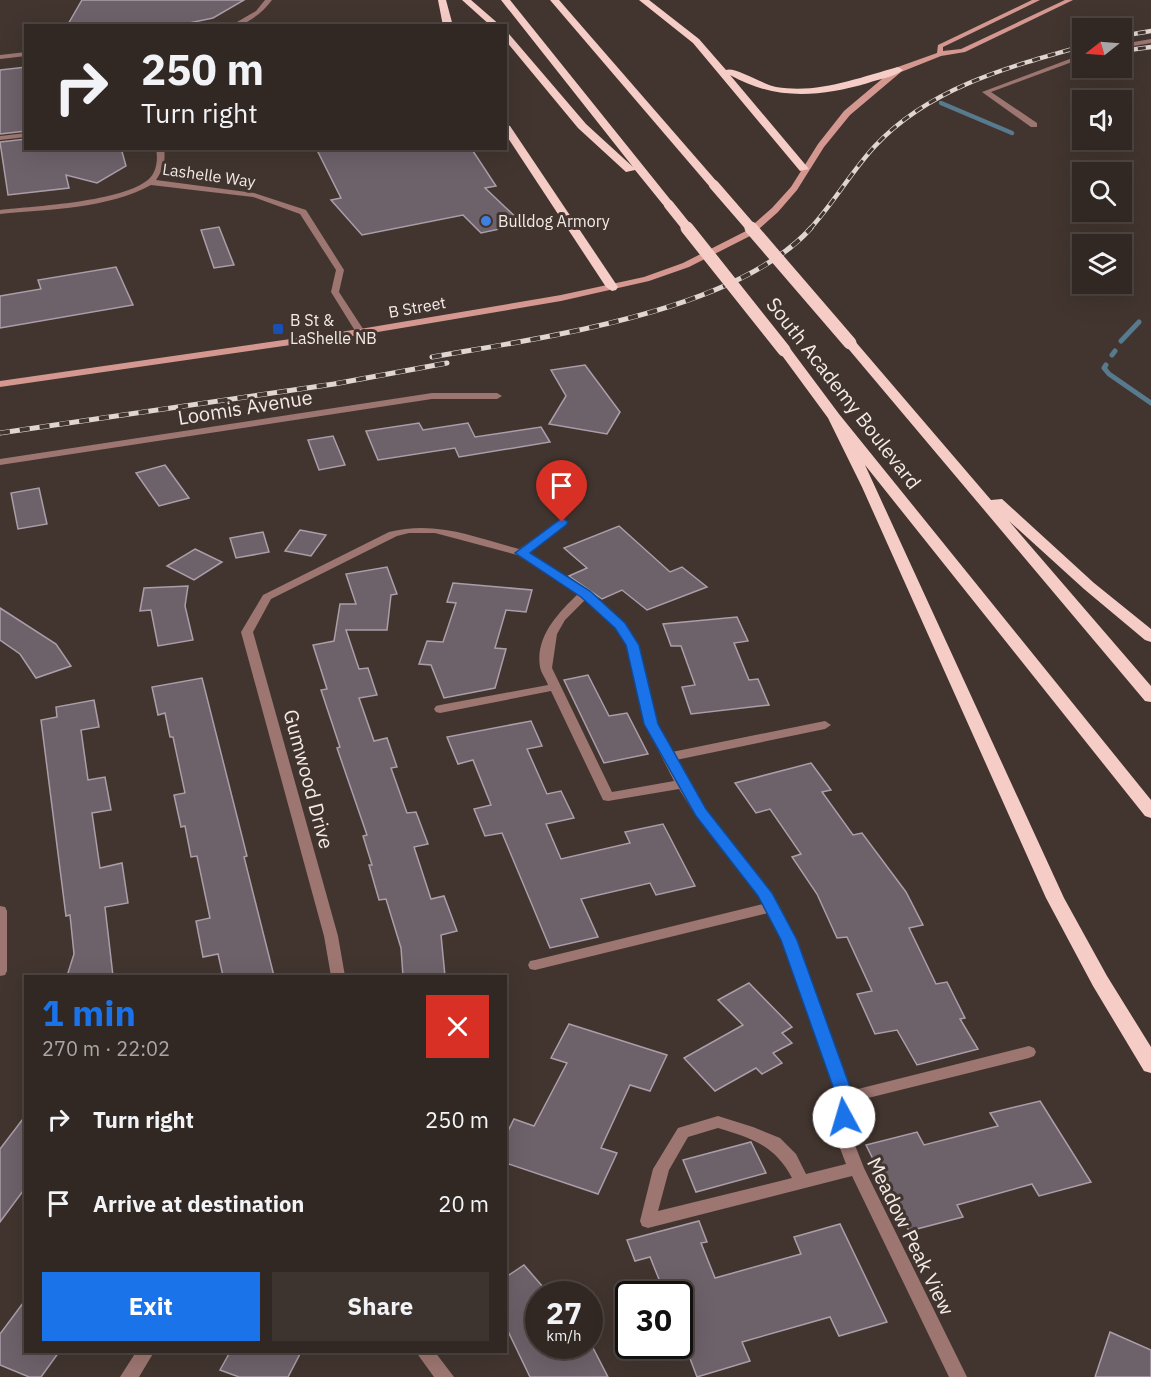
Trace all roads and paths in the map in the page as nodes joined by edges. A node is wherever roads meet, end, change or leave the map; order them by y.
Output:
1 (269, 0) edge
2 (442, 0) edge
3 (466, 0) edge
4 (505, 0) edge
5 (554, 0) edge
6 (643, 0) edge
7 (1037, 0) edge
8 (1070, 0) edge
9 (237, 24) edge
10 (448, 24) edge
11 (495, 24) edge
12 (507, 37) edge
13 (1151, 41) edge
14 (1132, 44) edge
15 (24, 54) edge
16 (940, 54) junction
17 (0, 57) edge
18 (713, 60) junction
19 (1072, 60) edge
20 (898, 70) junction
21 (1034, 125) dead end
22 (507, 130) edge
23 (24, 135) edge
24 (0, 138) edge
25 (160, 150) edge
26 (804, 169) junction
27 (150, 182) junction
28 (669, 205) junction
29 (0, 212) edge
30 (612, 287) junction
31 (360, 332) junction
32 (0, 384) edge
33 (497, 396) dead end
34 (834, 417) junction
35 (943, 453) junction
36 (0, 462) edge
37 (562, 522) dead end
38 (521, 553) junction
39 (585, 594) junction
40 (267, 597) joint
41 (1151, 637) edge
42 (555, 687) junction
43 (1151, 697) edge
44 (440, 709) dead end
45 (825, 725) dead end
46 (669, 757) junction
47 (682, 784) junction
48 (1151, 813) edge
49 (773, 907) junction
50 (0, 911) edge
51 (535, 965) dead end
52 (0, 971) edge
53 (338, 975) edge
54 (1029, 1052) dead end
55 (1151, 1065) edge
56 (845, 1098) junction
57 (856, 1168) junction
58 (802, 1182) junction
59 (144, 1353) edge
60 (426, 1353) edge
61 (129, 1377) edge
62 (445, 1377) edge
63 (958, 1377) edge

1 - 9 street
2 - 10 highway
3 - 11 highway
4 - 28 highway, South Academy Boulevard
5 - 35 highway, South Academy Boulevard, bridge
6 - 18 highway
7 - 16 main road
8 - 16 main road
12 - 28 highway
13 - 14 street
15 - 17 street
16 - 20 main road, B Street
18 - 20 highway
18 - 26 highway
19 - 21 street
20 - 26 main road, B Street
22 - 30 highway
23 - 24 street
25 - 27 street
26 - 30 main road, B Street
27 - 29 street
27 - 31 street, Lashelle Way
28 - 34 highway, South Academy Boulevard, bridge
30 - 31 main road, B Street
31 - 32 main road, B Street
33 - 36 street, Loomis Avenue
34 - 48 highway, South Academy Boulevard
34 - 55 highway
35 - 41 highway
35 - 43 highway, South Academy Boulevard
37 - 38 street
38 - 39 street, Meadow Peak View
38 - 40 street, Meadow Peak View
39 - 42 street
39 - 46 street, Meadow Peak View
40 - 53 street, Gumwood Drive
42 - 44 street
42 - 47 street
45 - 46 street
46 - 47 street, Meadow Peak View
47 - 49 street, Meadow Peak View
49 - 51 street
49 - 56 street, Meadow Peak View
50 - 52 street
54 - 56 street
56 - 57 street, Meadow Peak View
57 - 58 street
57 - 63 street, Meadow Peak View
58 - 58 street
59 - 61 street
60 - 62 street

